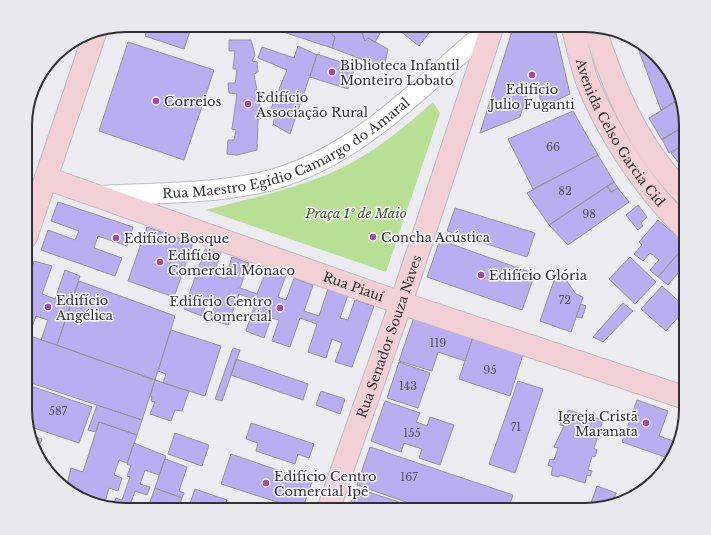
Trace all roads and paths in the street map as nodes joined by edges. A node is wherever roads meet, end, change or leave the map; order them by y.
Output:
1 (485, 32) edge
2 (490, 32) edge
3 (574, 32) edge
4 (596, 33) edge
5 (93, 38) edge
6 (46, 178) junction
7 (679, 188) edge
8 (97, 196) junction
9 (32, 219) edge
10 (679, 222) edge
11 (401, 303) junction
12 (679, 396) edge
13 (330, 503) edge

1 - 8 street, Rua Maestro Egídio Camargo do Amaral
2 - 11 main road, Rua Senador Souza Naves
3 - 10 main road, Avenida Celso Garcia Cid
4 - 7 main road, Avenida Celso Garcia Cid
5 - 6 main road
6 - 8 main road, Rua Piauí
6 - 9 main road
8 - 11 main road, Rua Piauí
11 - 12 main road, Rua Piauí
11 - 13 main road, Rua Senador Souza Naves

